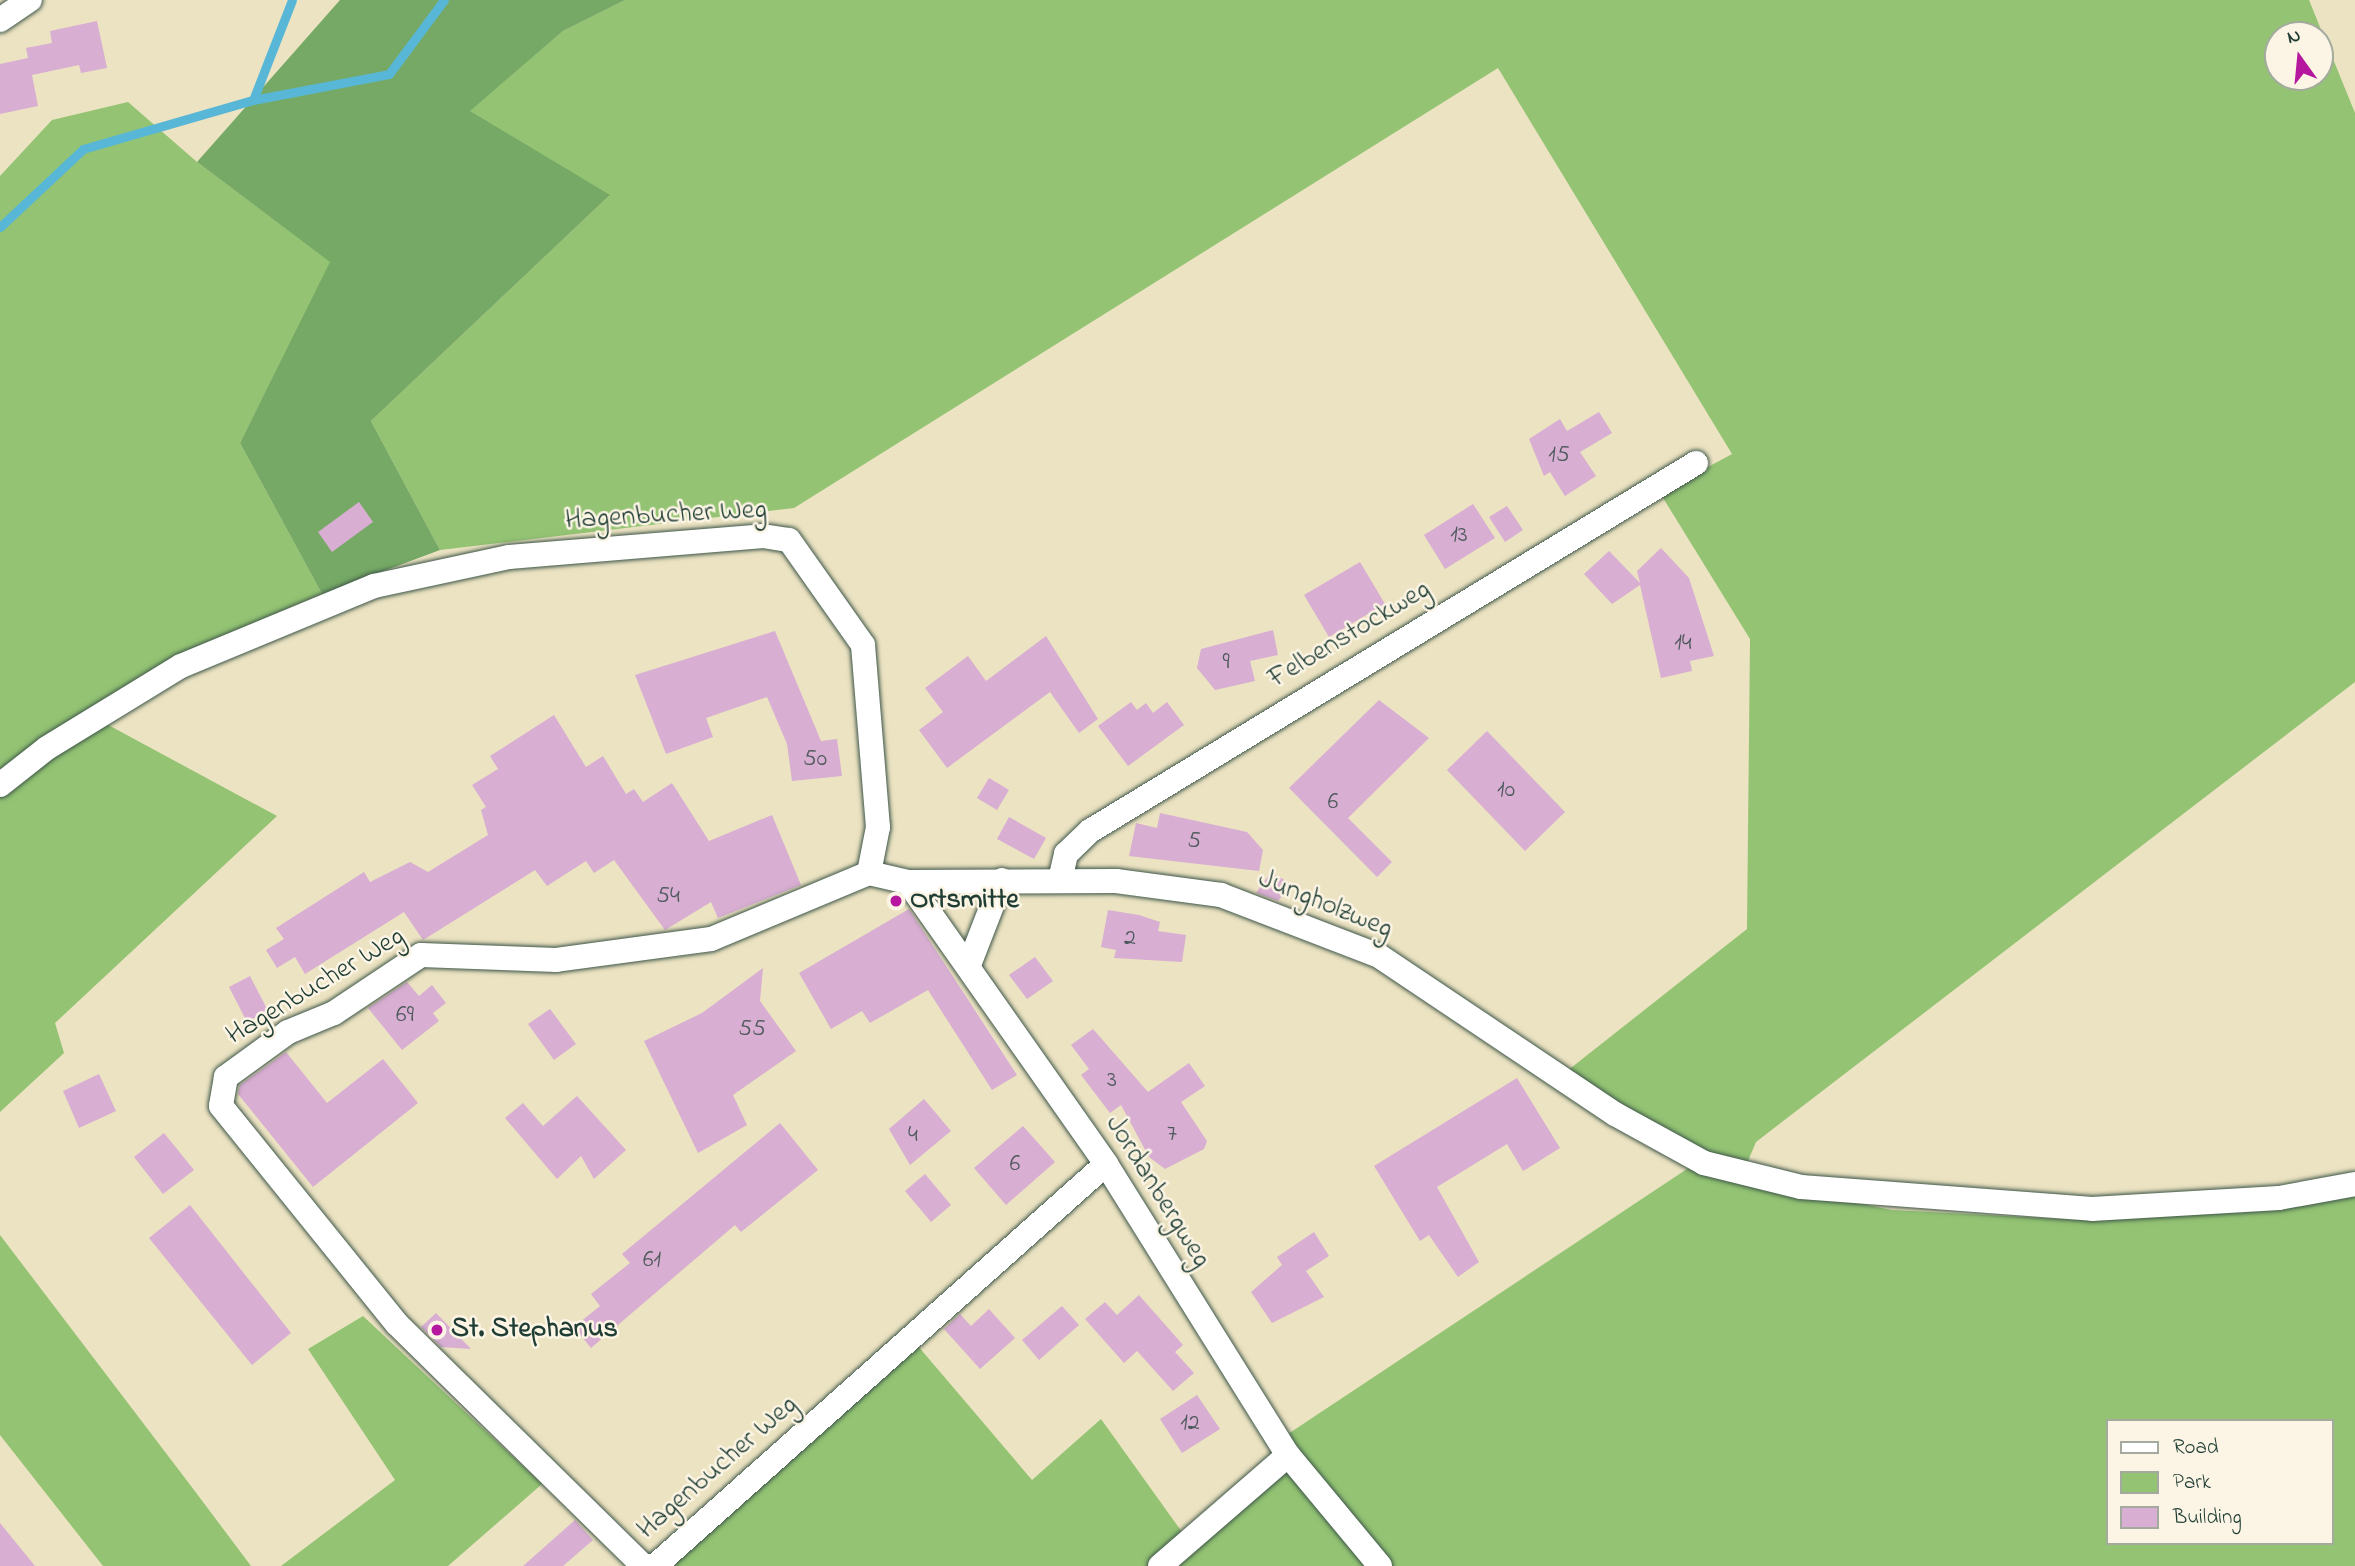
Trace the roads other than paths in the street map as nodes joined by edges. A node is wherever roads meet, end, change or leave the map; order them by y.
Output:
1 (30, 0) edge
2 (0, 20) edge
3 (1696, 463) dead end
4 (0, 785) edge
5 (869, 873) junction
6 (1002, 880) junction
7 (1060, 880) junction
8 (908, 882) junction
9 (969, 965) junction
10 (1106, 1164) junction
11 (2355, 1184) edge
12 (1288, 1455) junction
13 (643, 1566) edge
14 (1160, 1566) edge
15 (1380, 1566) edge

1 - 2 street
3 - 7 street, Felbenstockweg
4 - 5 street, Hagenbucher Weg
5 - 8 street, Jungholzweg
5 - 13 street, Hagenbucher Weg
6 - 7 street, Jungholzweg
6 - 8 street, Jungholzweg
6 - 9 street
7 - 11 street, Jungholzweg
8 - 9 street, Jordanbergweg
9 - 10 street, Jordanbergweg
10 - 12 street, Jordanbergweg
10 - 13 street, Hagenbucher Weg
12 - 14 street
12 - 15 street, Jordanbergweg

